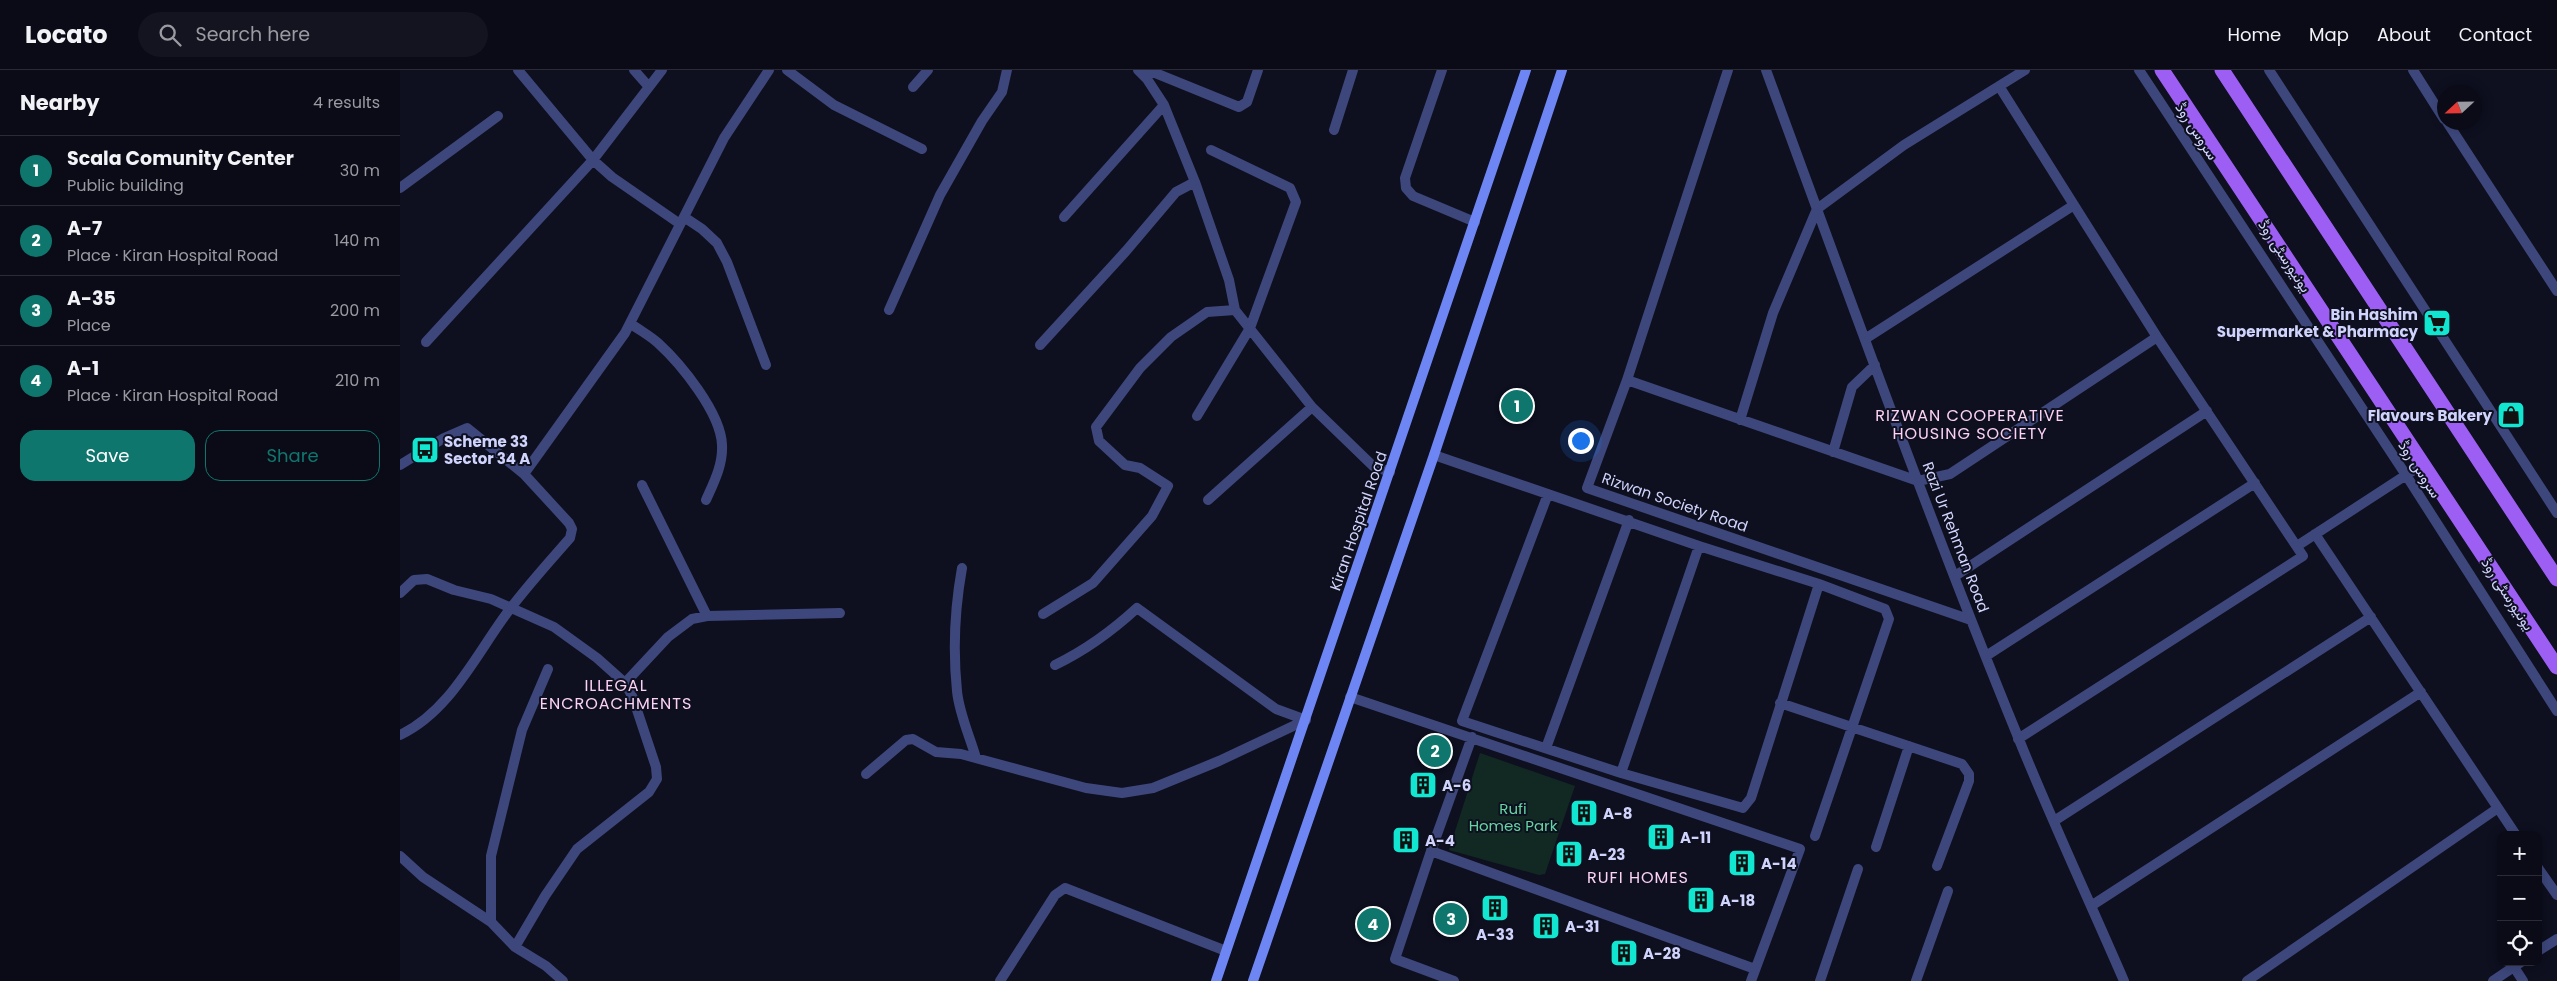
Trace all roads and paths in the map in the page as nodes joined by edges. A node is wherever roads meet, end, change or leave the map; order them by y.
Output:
1 (518, 70) edge
2 (634, 70) edge
3 (662, 70) edge
4 (769, 70) edge
5 (788, 70) edge
6 (928, 70) edge
7 (1008, 70) edge
8 (1138, 70) edge
9 (1148, 70) edge
10 (1258, 70) edge
11 (1353, 70) edge
12 (1442, 70) edge
13 (1526, 70) edge
14 (1562, 70) edge
15 (1728, 70) edge
16 (1766, 70) edge
17 (2025, 70) edge
18 (2139, 70) edge
19 (2162, 70) edge
20 (2222, 70) edge
21 (2269, 70) edge
22 (2413, 70) edge
23 (1999, 86) junction
24 (914, 87) dead end
25 (649, 88) junction
26 (1164, 105) junction
27 (2437, 108) edge
28 (498, 116) dead end
29 (1334, 130) dead end
30 (2452, 130) edge
31 (922, 149) dead end
32 (1210, 150) dead end
33 (593, 160) junction
34 (1194, 182) junction
35 (400, 188) edge
36 (2074, 205) junction
37 (1817, 209) junction
38 (1064, 218) dead end
39 (682, 221) junction
40 (1475, 222) junction
41 (2557, 291) edge
42 (889, 310) dead end
43 (1235, 310) junction
44 (630, 323) junction
45 (1250, 328) junction
46 (2157, 337) junction
47 (1865, 339) junction
48 (426, 342) dead end
49 (1040, 345) dead end
50 (766, 365) dead end
51 (1875, 365) junction
52 (1627, 380) junction
53 (1312, 407) junction
54 (2207, 411) junction
55 (1197, 416) dead end
56 (1740, 420) junction
57 (1833, 452) junction
58 (1434, 455) junction
59 (2423, 464) junction
60 (400, 465) edge
61 (1390, 472) junction
62 (524, 474) junction
63 (2406, 475) junction
64 (1918, 481) junction
65 (2255, 483) junction
66 (642, 485) dead end
67 (1548, 494) junction
68 (706, 500) dead end
69 (1208, 500) dead end
70 (2557, 513) edge
71 (1630, 520) junction
72 (2315, 534) junction
73 (1699, 546) junction
74 (2297, 546) junction
75 (962, 568) dead end
76 (1954, 576) junction
77 (2557, 579) edge
78 (1818, 584) junction
79 (400, 593) edge
80 (510, 609) junction
81 (840, 613) dead end
82 (1043, 614) dead end
83 (707, 616) junction
84 (2371, 617) junction
85 (1971, 620) junction
86 (1986, 656) junction
87 (1055, 666) dead end
88 (2557, 667) edge
89 (548, 669) dead end
90 (625, 684) junction
91 (2421, 692) junction
92 (1350, 697) junction
93 (1780, 703) junction
94 (2557, 711) edge
95 (1306, 720) junction
96 (1851, 727) junction
97 (400, 735) edge
98 (1472, 737) junction
99 (2018, 739) junction
100 (1909, 746) junction
101 (1546, 748) junction
102 (976, 758) junction
103 (1621, 773) junction
104 (866, 774) dead end
105 (2498, 808) junction
106 (2054, 821) junction
107 (2513, 831) edge
108 (1814, 836) dead end
109 (1876, 847) dead end
110 (1431, 851) junction
111 (400, 856) edge
112 (1937, 866) dead end
113 (1858, 869) dead end
114 (2542, 874) edge
115 (1948, 891) dead end
116 (2557, 895) edge
117 (2091, 906) junction
118 (491, 922) junction
119 (2557, 939) edge
120 (515, 947) junction
121 (2542, 948) edge
122 (1226, 951) junction
123 (2516, 966) edge
124 (2518, 966) edge
125 (1755, 969) junction
126 (563, 981) edge
127 (1000, 981) edge
128 (1216, 981) edge
129 (1253, 981) edge
130 (1454, 981) edge
131 (1751, 981) edge
132 (1820, 981) edge
133 (1916, 981) edge
134 (2124, 981) edge
135 (2247, 981) edge
136 (2493, 981) edge
137 (2523, 981) edge

1 - 33 street
2 - 25 street
3 - 25 street
4 - 39 street
5 - 31 street
6 - 24 street
7 - 42 street
8 - 26 street
9 - 10 street
11 - 29 street
12 - 40 street
13 - 40 main road, Kiran Hospital Road
14 - 58 main road
15 - 52 street, Rizwan Society Road
16 - 37 street, Razi Ur Rehman Road
17 - 23 street
18 - 63 street, سروس روڈ
19 - 59 main road, یونیورسٹی روڈ
20 - 77 main road
21 - 70 street
22 - 27 street
23 - 36 street
23 - 37 street
25 - 33 street
26 - 34 street
26 - 38 street
28 - 35 street
30 - 41 street
32 - 45 street
33 - 39 street
33 - 48 street
34 - 43 street
34 - 49 street
36 - 46 street
36 - 47 street
37 - 47 street, Razi Ur Rehman Road
37 - 56 street
39 - 44 street
39 - 50 street
40 - 61 main road, Kiran Hospital Road
43 - 45 street
43 - 82 street
44 - 62 street
44 - 68 street
45 - 53 street
45 - 55 street
46 - 54 street
46 - 64 street
47 - 51 street, Razi Ur Rehman Road
51 - 57 street
51 - 64 street, Razi Ur Rehman Road
52 - 56 street
52 - 85 street, Rizwan Society Road
53 - 61 street
53 - 69 street
54 - 65 street
54 - 76 street
56 - 57 street
57 - 64 street
58 - 67 street
58 - 92 main road
59 - 63 street
59 - 88 main road, یونیورسٹی روڈ
60 - 62 street
61 - 95 main road, Kiran Hospital Road
62 - 80 street
63 - 72 street
63 - 94 street, سروس روڈ
64 - 76 street, Razi Ur Rehman Road
65 - 74 street
65 - 86 street
66 - 83 street
67 - 71 street
67 - 101 street
71 - 73 street
71 - 101 street
72 - 74 street
72 - 84 street
73 - 78 street
73 - 103 street
74 - 99 street
75 - 102 street
76 - 85 street, Razi Ur Rehman Road
78 - 93 street
78 - 96 street
79 - 80 street
80 - 90 street
80 - 97 street
81 - 83 street
83 - 90 street
84 - 91 street
84 - 106 street
85 - 86 street, Razi Ur Rehman Road
86 - 99 street, Razi Ur Rehman Road
87 - 95 street
89 - 118 street
90 - 120 street
91 - 105 street
91 - 117 street
92 - 98 street
92 - 129 main road
93 - 96 street
93 - 103 street
95 - 102 street
95 - 122 main road, Kiran Hospital Road
96 - 100 street
96 - 108 street
98 - 110 street
98 - 125 street
99 - 106 street, Razi Ur Rehman Road
100 - 109 street
100 - 112 street
101 - 103 street
102 - 104 street
105 - 107 street
105 - 135 street
106 - 117 street, Razi Ur Rehman Road
110 - 125 street
110 - 130 street
111 - 118 street
113 - 132 street
114 - 116 street
115 - 133 street
117 - 134 street, Razi Ur Rehman Road
118 - 120 street
119 - 121 street
120 - 126 street
122 - 127 street
122 - 128 main road, Kiran Hospital Road
123 - 136 street
124 - 137 street
125 - 131 street

